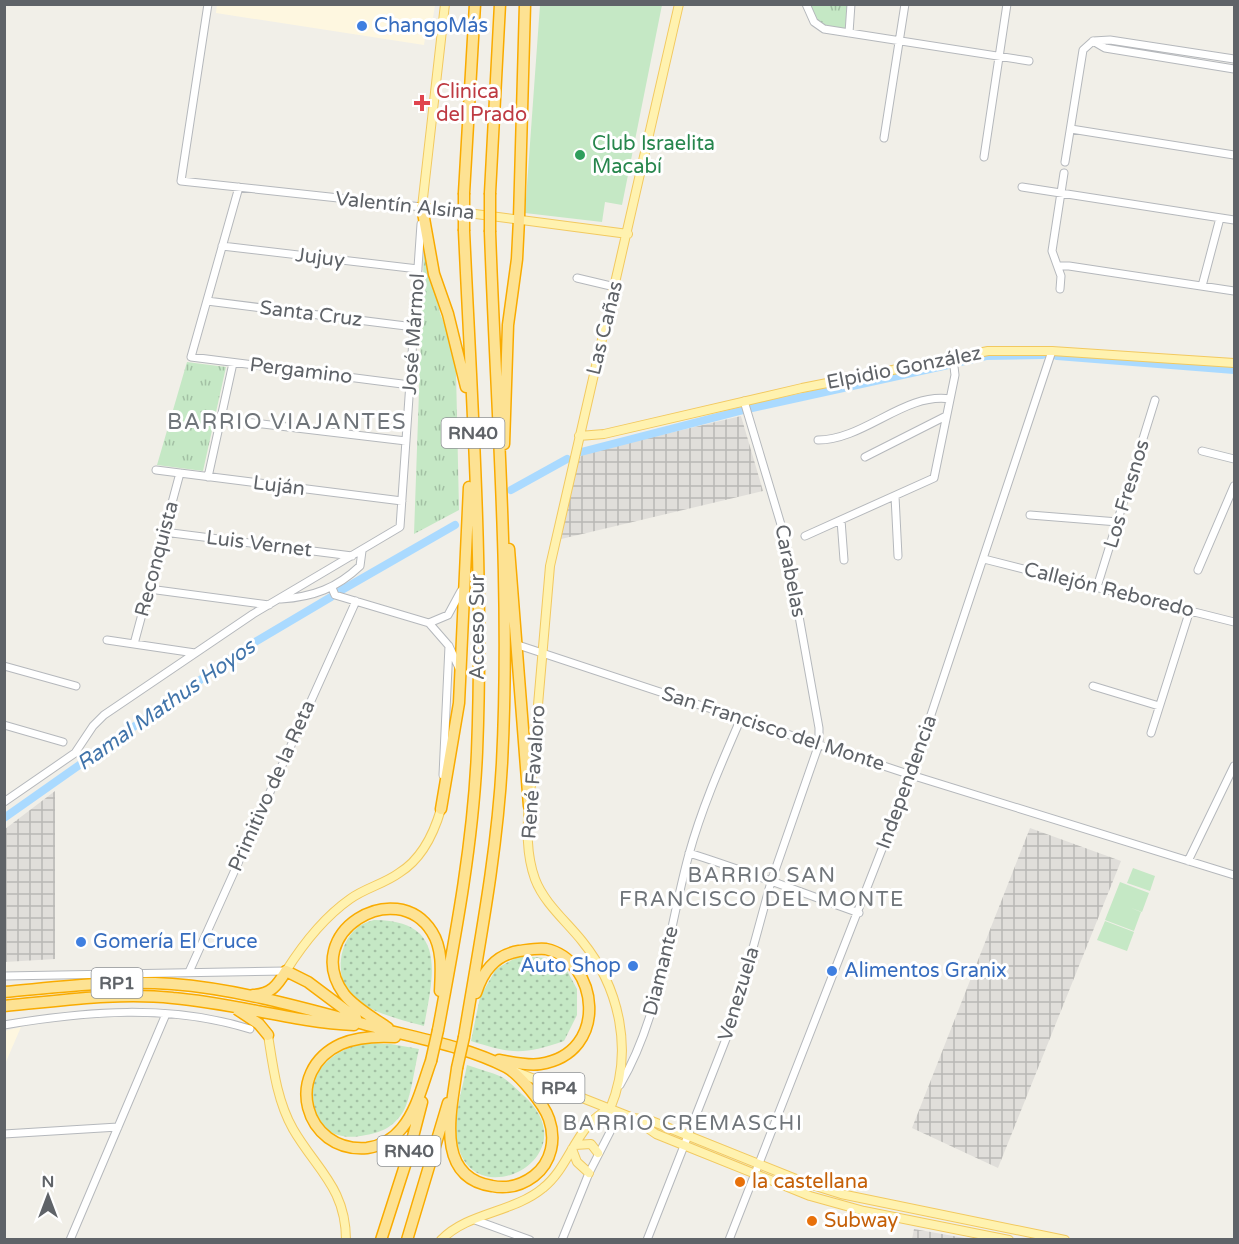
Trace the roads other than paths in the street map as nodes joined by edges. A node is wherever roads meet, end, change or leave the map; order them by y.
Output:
1 (208, 4) edge
2 (445, 4) edge
3 (475, 4) edge
4 (500, 4) edge
5 (525, 4) edge
6 (531, 4) edge
7 (679, 4) edge
8 (806, 4) edge
9 (851, 4) edge
10 (904, 4) edge
11 (1007, 4) edge
12 (849, 33) junction
13 (899, 41) junction
14 (1093, 41) junction
15 (526, 49) junction
16 (1203, 54) junction
17 (999, 57) junction
18 (1234, 59) edge
19 (1029, 61) dead end
20 (1201, 63) junction
21 (1234, 69) edge
22 (1071, 129) junction
23 (884, 138) dead end
24 (1234, 155) edge
25 (984, 157) dead end
26 (1065, 162) dead end
27 (1064, 173) dead end
28 (239, 187) junction
29 (1022, 187) dead end
30 (1061, 193) junction
31 (423, 207) junction
32 (1220, 218) junction
33 (519, 219) junction
34 (1234, 220) edge
35 (628, 234) junction
36 (222, 246) junction
37 (1058, 266) junction
38 (418, 269) junction
39 (577, 278) dead end
40 (1202, 286) junction
41 (615, 287) junction
42 (1060, 289) dead end
43 (1234, 291) edge
44 (207, 301) junction
45 (414, 327) junction
46 (1052, 351) junction
47 (953, 358) junction
48 (233, 363) junction
49 (1234, 363) edge
50 (410, 385) junction
51 (950, 399) junction
52 (1155, 400) dead end
53 (744, 401) junction
54 (946, 416) junction
55 (221, 419) junction
56 (473, 421) junction
57 (579, 436) junction
58 (818, 440) dead end
59 (406, 441) junction
60 (472, 441) junction
61 (1202, 451) dead end
62 (865, 457) dead end
63 (1234, 459) edge
64 (156, 470) dead end
65 (180, 473) junction
66 (208, 477) junction
67 (1234, 486) edge
68 (501, 493) junction
69 (895, 496) junction
70 (402, 501) junction
71 (1030, 515) dead end
72 (841, 520) junction
73 (1118, 522) junction
74 (164, 532) junction
75 (805, 536) dead end
76 (362, 551) junction
77 (353, 556) junction
78 (898, 556) dead end
79 (984, 559) junction
80 (844, 560) dead end
81 (1198, 570) dead end
82 (464, 580) junction
83 (1098, 587) junction
84 (332, 588) junction
85 (149, 589) junction
86 (279, 599) junction
87 (356, 602) junction
88 (269, 605) junction
89 (1190, 610) junction
90 (1234, 622) edge
91 (429, 623) junction
92 (106, 640) dead end
93 (134, 644) junction
94 (518, 645) junction
95 (448, 646) junction
96 (195, 653) junction
97 (543, 653) junction
98 (4, 666) edge
99 (462, 672) junction
100 (76, 686) dead end
101 (1093, 686) dead end
102 (1160, 706) junction
103 (741, 718) junction
104 (4, 725) edge
105 (1151, 733) dead end
106 (63, 742) dead end
107 (819, 744) junction
108 (1234, 766) edge
109 (911, 775) junction
110 (4, 802) edge
111 (529, 806) junction
112 (441, 808) junction
113 (689, 853) junction
114 (1188, 861) junction
115 (1234, 875) edge
116 (771, 882) junction
117 (860, 913) junction
118 (286, 971) junction
119 (189, 972) junction
120 (4, 976) edge
121 (4, 992) edge
122 (230, 994) junction
123 (227, 1005) junction
124 (4, 1006) edge
125 (166, 1014) junction
126 (4, 1025) edge
127 (369, 1026) junction
128 (250, 1029) dead end
129 (438, 1030) junction
130 (393, 1032) junction
131 (267, 1035) joint
132 (415, 1037) junction
133 (464, 1037) junction
134 (480, 1058) junction
135 (431, 1061) junction
136 (457, 1068) junction
137 (508, 1068) junction
138 (620, 1085) junction
139 (610, 1108) junction
140 (633, 1118) junction
141 (117, 1127) junction
142 (4, 1134) edge
143 (688, 1135) junction
144 (684, 1145) junction
145 (573, 1147) junction
146 (598, 1153) junction
147 (760, 1165) junction
148 (589, 1173) junction
149 (756, 1175) junction
150 (475, 1220) junction
151 (70, 1239) edge
152 (346, 1239) edge
153 (381, 1239) edge
154 (407, 1239) edge
155 (441, 1239) edge
156 (530, 1239) edge
157 (562, 1239) edge
158 (647, 1239) edge
159 (729, 1239) edge
160 (1009, 1239) edge
161 (1065, 1239) edge

1 - 28 street, Valentín Alsina
2 - 31 main road
3 - 56 highway, Acceso Sur / RN40, bridge
4 - 68 highway, Acceso Sur / RN40, bridge
5 - 15 highway
6 - 15 street
7 - 35 main road, Las Cañas
8 - 12 street
9 - 12 street
10 - 13 street
11 - 17 street
12 - 13 street
13 - 17 street
13 - 23 street
14 - 16 street
14 - 20 street
14 - 22 street
15 - 33 highway
16 - 18 street
16 - 20 street
17 - 19 street
17 - 25 street
20 - 21 street
22 - 24 street
22 - 26 street
27 - 30 street
28 - 31 street, Valentín Alsina
28 - 36 street
29 - 30 street
30 - 32 street
30 - 37 street
31 - 33 main road, Valentín Alsina
31 - 38 street, José Mármol
31 - 56 highway
32 - 34 street
32 - 40 street
33 - 35 main road, Valentín Alsina
33 - 68 highway
35 - 41 main road, Las Cañas
36 - 38 street, Jujuy
36 - 44 street
37 - 40 street
37 - 42 street
38 - 45 street, José Mármol
39 - 41 street
40 - 43 street
41 - 57 main road, Las Cañas
44 - 45 street, Santa Cruz
44 - 48 street, Pergamino
45 - 50 street, José Mármol
46 - 47 main road, Elpidio González
46 - 49 main road, Elpidio González
46 - 79 street, Independencia
47 - 51 street
47 - 53 main road, Elpidio González
48 - 50 street, Pergamino
48 - 55 street
50 - 59 street, José Mármol
51 - 54 street
51 - 58 street
52 - 73 street, Los Fresnos
53 - 57 main road, Elpidio González
53 - 107 street, Carabelas
54 - 62 street
54 - 69 street
55 - 59 street
55 - 66 street
56 - 60 highway, Acceso Sur / RN40
57 - 97 main road, Las Cañas
59 - 70 street, José Mármol
60 - 82 highway
60 - 129 highway, Acceso Sur / RN40
61 - 63 street
64 - 65 street, Luján
65 - 66 street, Luján
65 - 74 street, Reconquista
66 - 70 street, Luján
67 - 81 street
68 - 94 highway
68 - 133 highway, Acceso Sur / RN40
69 - 72 street
69 - 78 street
70 - 76 street, José Mármol
71 - 73 street
72 - 75 street
72 - 80 street
73 - 83 street, Los Fresnos
74 - 77 street, Luis Vernet
74 - 85 street, Reconquista
76 - 77 street
76 - 84 street
77 - 86 street
79 - 83 street, Callejón Reboredo
79 - 109 street, Independencia
82 - 91 street
82 - 99 highway
83 - 89 street, Callejón Reboredo
84 - 86 street
84 - 87 street
85 - 88 street
85 - 93 street, Reconquista
86 - 88 street
87 - 91 street
87 - 119 street, Primitivo de la Reta
88 - 96 street
89 - 90 street, Callejón Reboredo
89 - 102 street
91 - 95 street
92 - 93 street
93 - 96 street
94 - 97 street, San Francisco del Monte
94 - 111 highway
95 - 99 street
95 - 112 street
96 - 110 street
97 - 103 street, San Francisco del Monte
97 - 111 main road, René Favaloro
98 - 100 street
99 - 112 highway
101 - 102 street
102 - 105 street
103 - 107 street, San Francisco del Monte
103 - 113 street, Diamante
104 - 106 street
107 - 109 street, San Francisco del Monte
107 - 116 street, Venezuela
108 - 114 street
109 - 114 street, San Francisco del Monte
109 - 117 street, Independencia
111 - 138 main road, René Favaloro
112 - 118 main road
113 - 116 street
113 - 138 street, Diamante
114 - 115 street, San Francisco del Monte
116 - 117 street
116 - 143 street, Venezuela
117 - 147 street, Independencia
118 - 119 street
118 - 122 highway
118 - 127 highway
119 - 120 street
121 - 122 highway, RP1
122 - 127 highway, RP1
123 - 124 highway, RP1
123 - 127 highway, RP1
123 - 131 highway
125 - 126 street
125 - 128 street
125 - 141 street
127 - 130 highway, RP4
129 - 130 highway
129 - 135 highway, Acceso Sur / RN40, bridge
130 - 132 highway, RP4
131 - 152 main road
132 - 134 highway, RP4
132 - 135 highway
133 - 134 highway
133 - 136 highway, Acceso Sur / RN40, bridge
134 - 137 highway, RP4
135 - 153 highway, Acceso Sur / RN40
136 - 137 highway
136 - 154 highway, Acceso Sur / RN40
137 - 139 main road, RP4
138 - 139 main road, René Favaloro
139 - 140 main road, RP4
139 - 145 main road, René Favaloro
139 - 146 street
140 - 143 main road, RP4
140 - 144 main road, RP4
141 - 142 street
141 - 151 street
143 - 144 street, Venezuela
143 - 147 main road, RP4
144 - 149 main road, RP4
144 - 158 street, Venezuela
145 - 146 main road
145 - 148 main road
145 - 150 main road, René Favaloro
146 - 148 street
147 - 149 street, Independencia
147 - 161 main road, RP4
148 - 157 street
149 - 159 street, Independencia
149 - 160 main road, RP4
150 - 155 main road, René Favaloro
150 - 156 street

